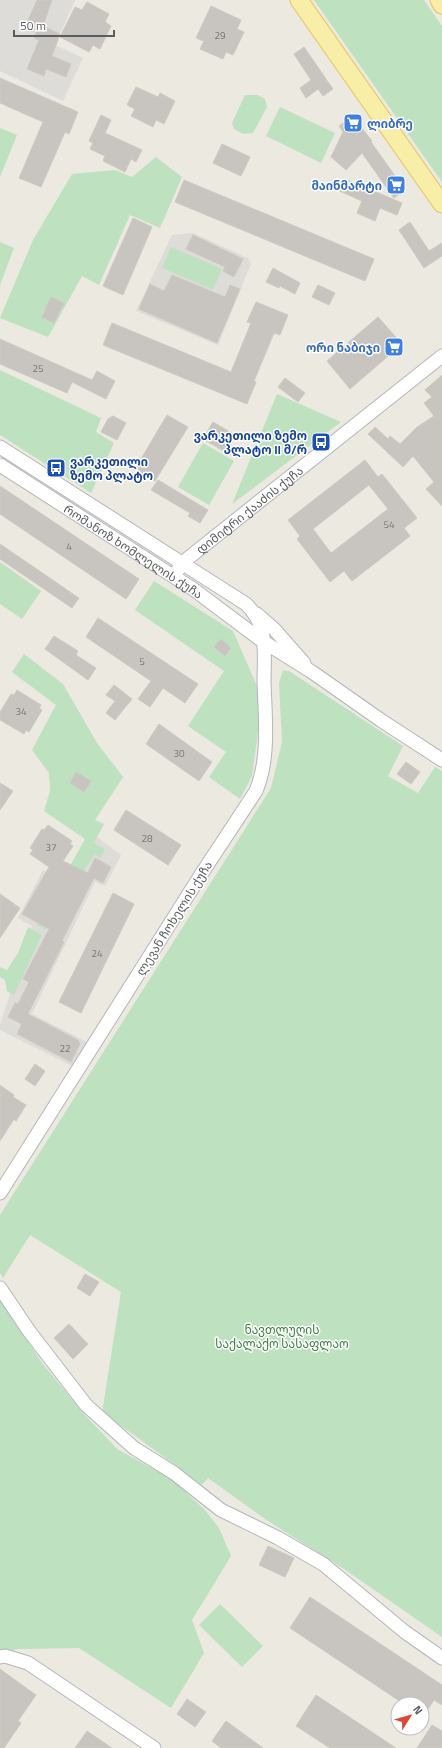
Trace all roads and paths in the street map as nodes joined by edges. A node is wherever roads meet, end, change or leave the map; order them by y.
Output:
1 (299, 0) edge
2 (439, 0) edge
3 (442, 5) edge
4 (442, 204) edge
5 (442, 356) edge
6 (0, 447) edge
7 (0, 465) edge
8 (182, 563) junction
9 (173, 576) junction
10 (253, 611) junction
11 (264, 642) junction
12 (288, 644) junction
13 (312, 672) junction
14 (442, 760) edge
15 (0, 1193) edge
16 (0, 1288) edge
17 (0, 1657) edge
18 (442, 1658) edge
19 (154, 1748) edge

1 - 4 main road
2 - 3 main road
5 - 8 street, დიმიტრი ქააძის ქუჩა
6 - 8 street, რომანოზ ხომლელის ქუჩა
7 - 9 street, რომანოზ ხომლელის ქუჩა
8 - 9 street, დიმიტრი ქააძის ქუჩა
8 - 10 street, რომანოზ ხომლელის ქუჩა
9 - 11 street, რომანოზ ხომლელის ქუჩა
10 - 11 street, რომანოზ ხომლელის ქუჩა
10 - 12 street, რომანოზ ხომლელის ქუჩა
11 - 12 street
11 - 13 street, რომანოზ ხომლელის ქუჩა
11 - 15 street, ლევან ჩოხელის ქუჩა
12 - 13 street, რომანოზ ხომლელის ქუჩა
13 - 14 street, რომანოზ ხომლელის ქუჩა
16 - 18 street
17 - 19 street

